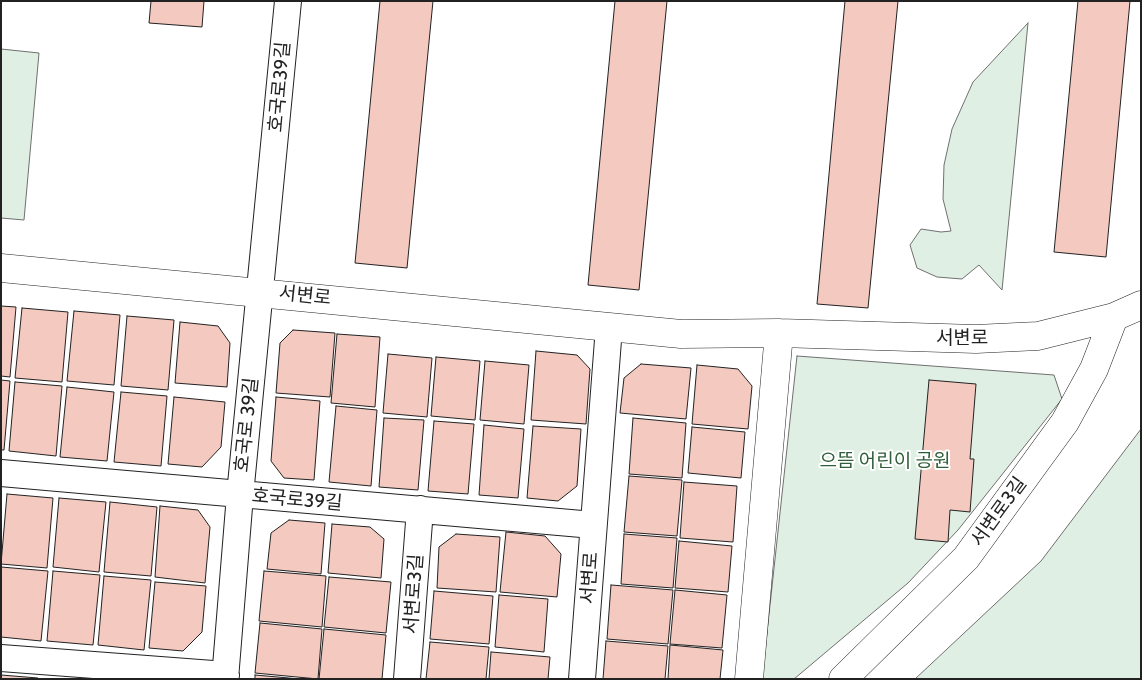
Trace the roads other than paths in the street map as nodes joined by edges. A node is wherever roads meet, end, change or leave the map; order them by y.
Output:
1 (288, 1) edge
2 (1, 268) edge
3 (260, 292) junction
4 (1141, 305) edge
5 (1114, 317) junction
6 (609, 327) junction
7 (779, 333) junction
8 (1, 473) edge
9 (240, 495) junction
10 (420, 509) junction
11 (593, 525) junction
12 (1, 658) edge
13 (225, 677) edge
14 (407, 679) edge
15 (582, 679) edge
16 (748, 679) edge
17 (844, 679) edge

1 - 3 street, 호국로39길
2 - 3 street, 서변로
3 - 6 street, 서변로
3 - 9 street, 호국로 39길
4 - 5 street, 서변로
5 - 7 street, 서변로
5 - 17 street, 서변로3길
6 - 7 street, 서변로
6 - 11 street, 서변로
7 - 16 street
8 - 9 street, 호국로39길
9 - 10 street, 호국로39길
9 - 13 street, 호국로 39길
10 - 11 street, 호국로39길
10 - 14 street, 서변로3길
11 - 15 street, 서변로
12 - 13 street

